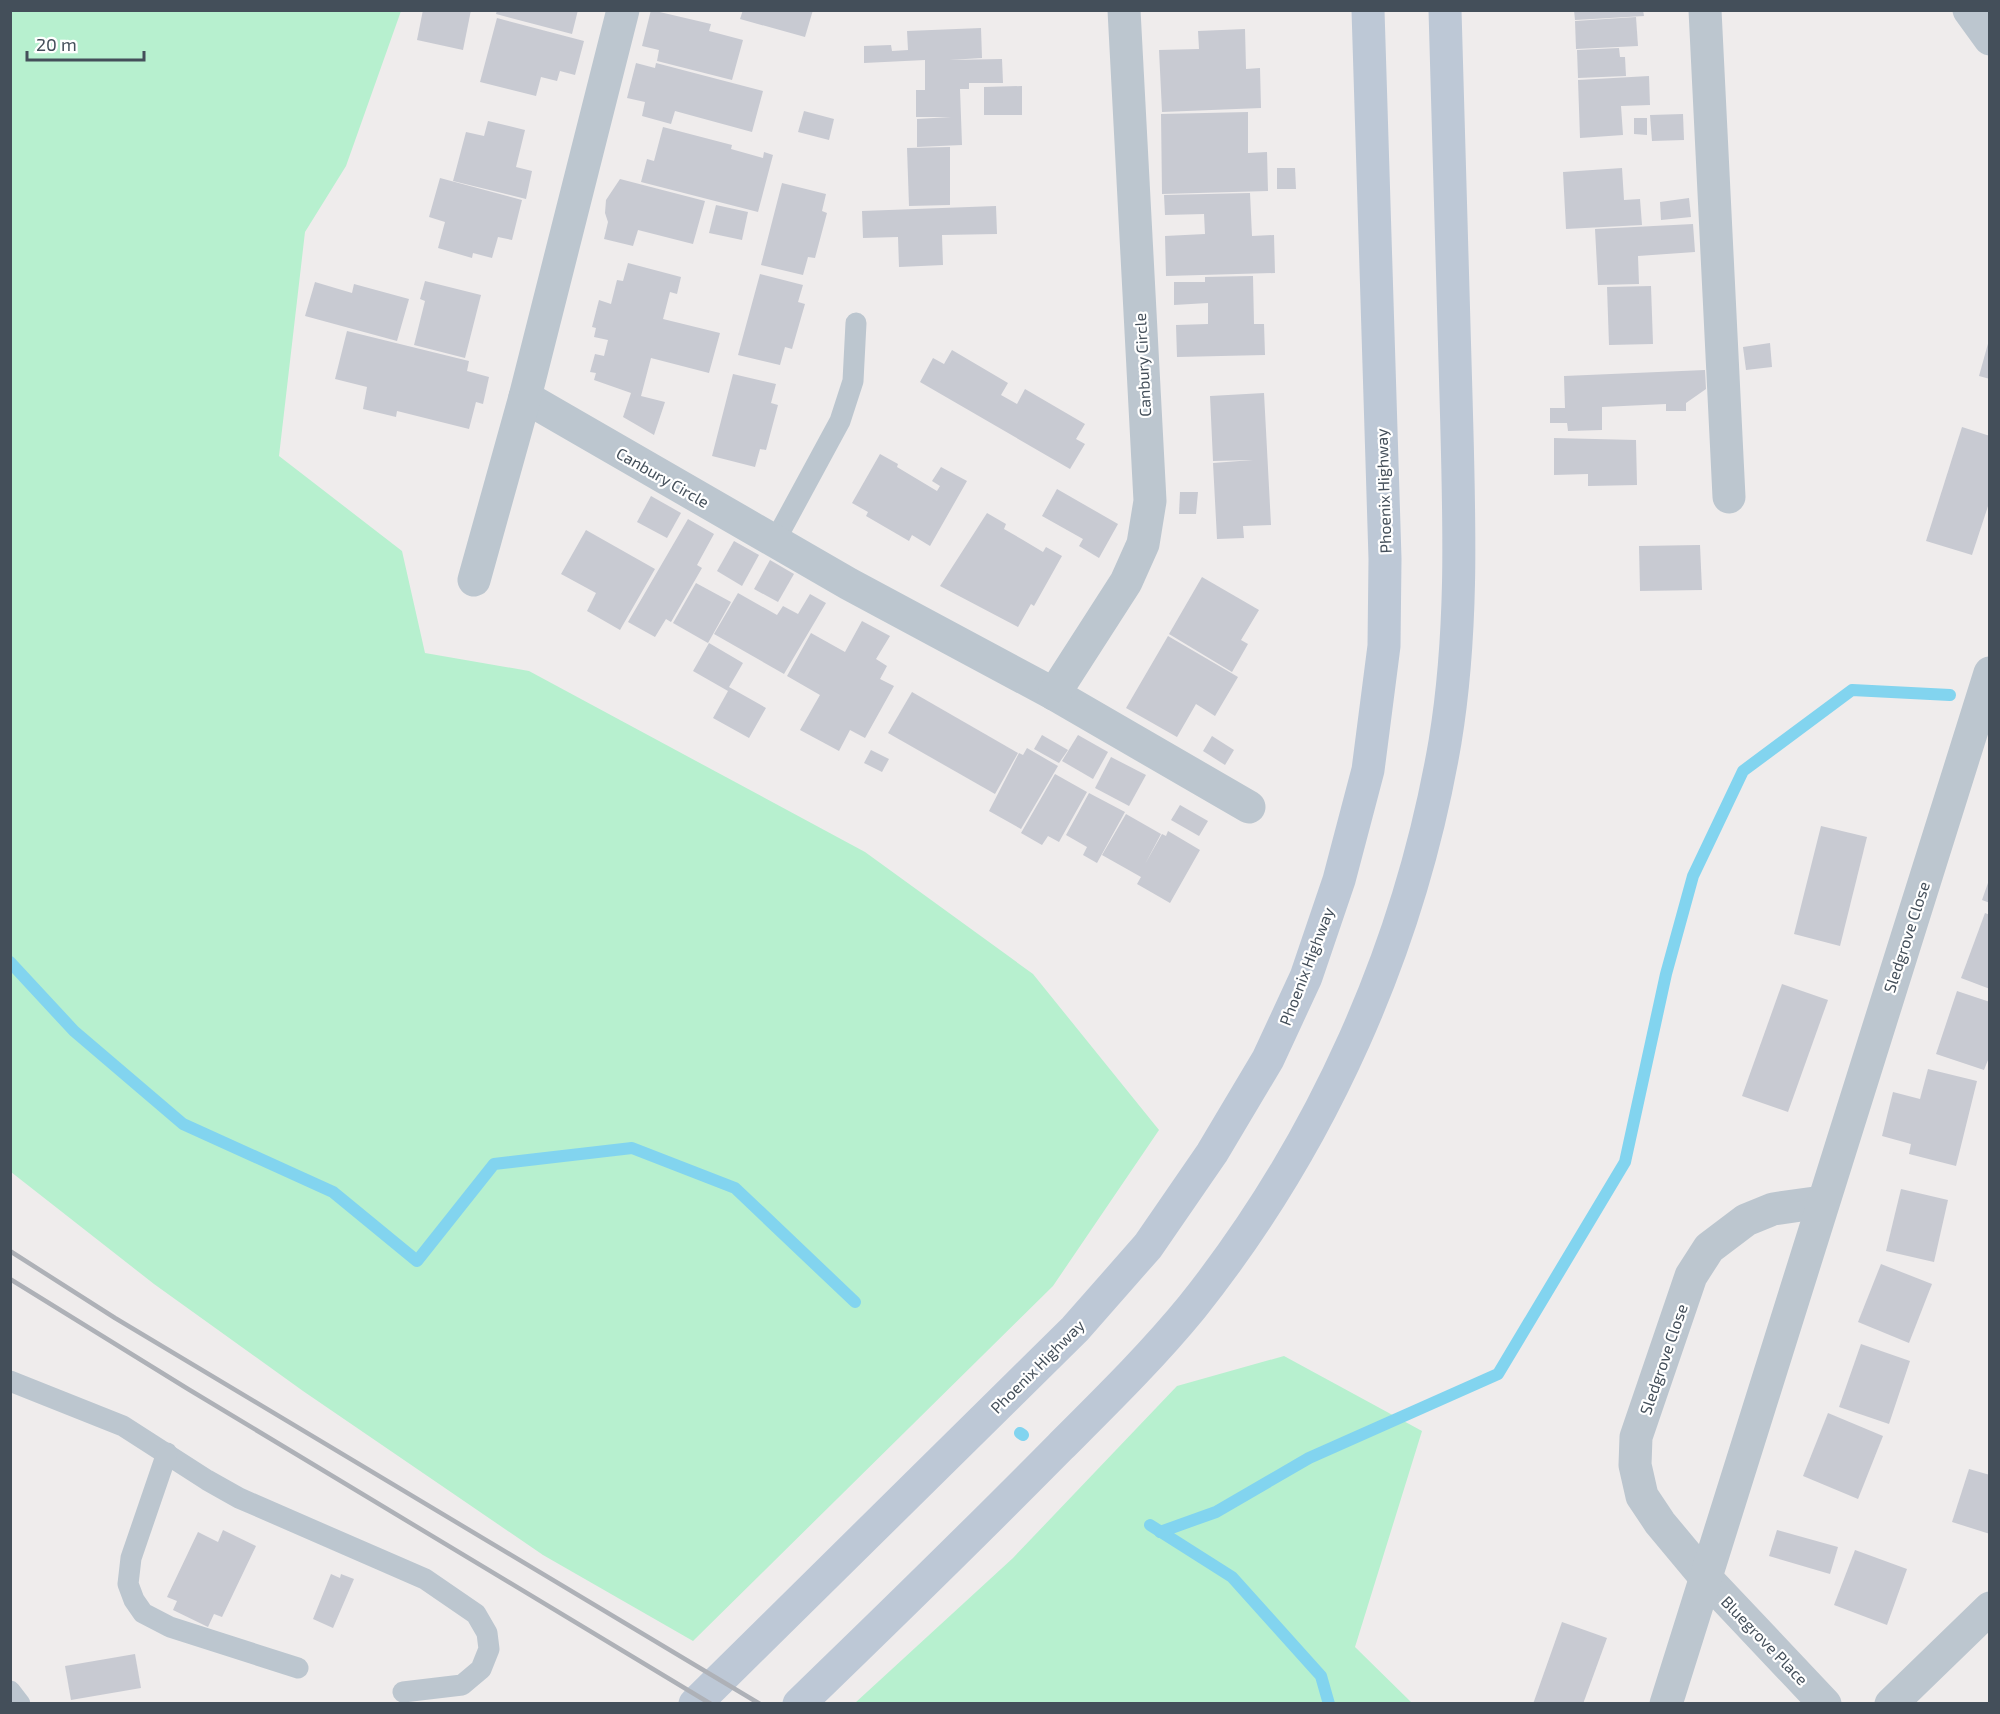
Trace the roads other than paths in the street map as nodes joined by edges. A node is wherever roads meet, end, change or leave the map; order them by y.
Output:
1 (623, 10) edge
2 (1124, 10) edge
3 (1368, 10) edge
4 (1445, 10) edge
5 (1705, 10) edge
6 (856, 323) dead end
7 (525, 397) junction
8 (1729, 497) dead end
9 (775, 541) junction
10 (474, 580) dead end
11 (1989, 673) edge
12 (1054, 694) junction
13 (1249, 807) dead end
14 (1822, 1202) junction
15 (10, 1381) edge
16 (167, 1453) junction
17 (1705, 1577) junction
18 (1989, 1608) edge
19 (298, 1668) dead end
20 (10, 1690) edge
21 (403, 1692) dead end
22 (20, 1704) edge
23 (695, 1704) edge
24 (799, 1704) edge
25 (1666, 1704) edge
26 (1825, 1704) edge
27 (1891, 1704) edge

1 - 7 street
2 - 12 street, Canbury Circle
3 - 23 main road, Phoenix Highway
4 - 24 main road
5 - 8 street
6 - 9 lane
7 - 9 street, Canbury Circle
7 - 10 street
9 - 12 street, Canbury Circle
11 - 14 street, Sledgrove Close
12 - 13 street, Canbury Circle
14 - 17 street, Sledgrove Close
14 - 17 street, Sledgrove Close
15 - 16 lane
16 - 19 lane
16 - 21 lane
17 - 25 street, Sledgrove Close
17 - 26 street, Bluegrove Place
18 - 27 street
20 - 22 lane

